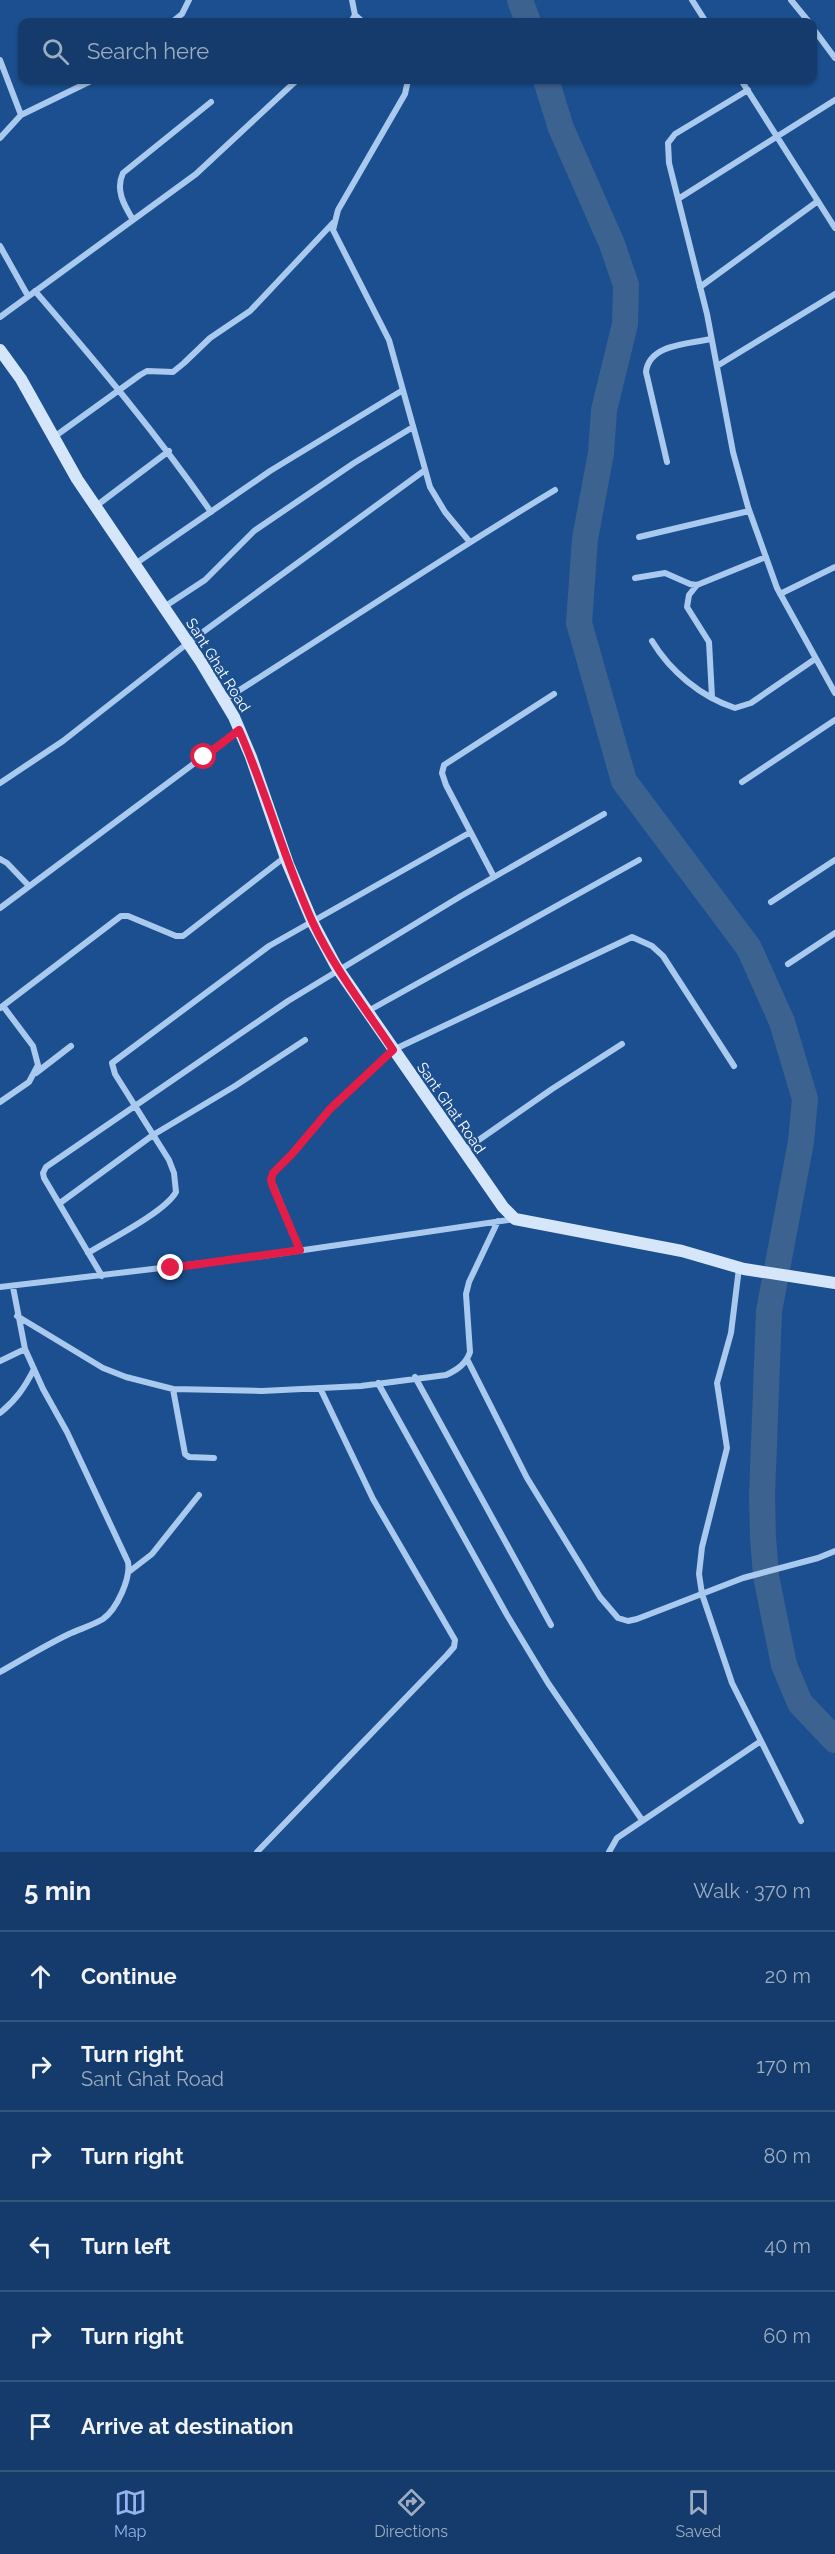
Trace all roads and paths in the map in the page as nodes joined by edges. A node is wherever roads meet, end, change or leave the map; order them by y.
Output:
1 (189, 0) edge
2 (352, 0) edge
3 (692, 0) edge
4 (791, 0) edge
5 (355, 15) junction
6 (177, 18) edge
7 (353, 18) edge
8 (358, 18) edge
9 (703, 18) edge
10 (806, 18) edge
11 (817, 33) edge
12 (835, 58) edge
13 (0, 60) edge
14 (85, 84) edge
15 (293, 84) edge
16 (407, 84) edge
17 (744, 84) edge
18 (748, 90) junction
19 (835, 100) edge
20 (211, 102) dead end
21 (21, 115) junction
22 (777, 137) junction
23 (0, 138) edge
24 (678, 199) junction
25 (818, 201) junction
26 (133, 220) junction
27 (334, 223) junction
28 (835, 228) edge
29 (0, 246) edge
30 (700, 287) junction
31 (35, 291) junction
32 (835, 294) edge
33 (28, 296) junction
34 (0, 317) edge
35 (711, 339) junction
36 (0, 350) edge
37 (717, 366) junction
38 (120, 389) junction
39 (403, 390) junction
40 (413, 427) junction
41 (54, 437) junction
42 (169, 451) junction
43 (667, 462) dead end
44 (425, 470) junction
45 (555, 490) dead end
46 (95, 507) junction
47 (749, 511) junction
48 (211, 512) junction
49 (639, 537) dead end
50 (469, 541) junction
51 (766, 557) junction
52 (134, 565) junction
53 (835, 567) edge
54 (635, 578) dead end
55 (698, 585) junction
56 (780, 594) junction
57 (164, 608) junction
58 (652, 641) dead end
59 (188, 643) junction
60 (815, 659) junction
61 (835, 693) edge
62 (554, 694) dead end
63 (712, 697) junction
64 (224, 700) junction
65 (835, 720) edge
66 (239, 730) junction
67 (742, 782) dead end
68 (0, 783) edge
69 (604, 814) dead end
70 (469, 832) junction
71 (286, 856) junction
72 (0, 859) edge
73 (639, 860) dead end
74 (835, 861) edge
75 (494, 877) junction
76 (29, 886) junction
77 (771, 902) dead end
78 (0, 908) edge
79 (313, 923) junction
80 (835, 933) edge
81 (788, 964) dead end
82 (339, 970) junction
83 (1, 1007) edge
84 (367, 1011) junction
85 (306, 1040) dead end
86 (622, 1044) dead end
87 (71, 1046) dead end
88 (393, 1050) junction
89 (734, 1066) dead end
90 (35, 1073) junction
91 (0, 1102) edge
92 (135, 1108) junction
93 (153, 1135) junction
94 (463, 1151) junction
95 (60, 1203) junction
96 (515, 1219) junction
97 (498, 1221) junction
98 (300, 1250) junction
99 (88, 1253) junction
100 (742, 1268) junction
101 (102, 1276) junction
102 (835, 1283) edge
103 (0, 1287) edge
104 (13, 1287) junction
105 (17, 1316) junction
106 (25, 1349) junction
107 (467, 1359) junction
108 (0, 1361) edge
109 (34, 1369) junction
110 (415, 1377) junction
111 (378, 1383) junction
112 (320, 1388) junction
113 (173, 1389) junction
114 (0, 1413) edge
115 (214, 1458) dead end
116 (199, 1495) dead end
117 (835, 1551) edge
118 (130, 1571) junction
119 (702, 1594) junction
120 (551, 1625) dead end
121 (0, 1672) edge
122 (761, 1742) junction
123 (642, 1820) junction
124 (801, 1821) dead end
125 (257, 1852) edge
126 (609, 1852) edge

1 - 6 street
2 - 5 street
3 - 9 street
4 - 10 street
5 - 7 street
5 - 8 street
11 - 12 street
13 - 21 street
14 - 21 street
15 - 26 street
16 - 27 street
17 - 18 street
18 - 22 street
18 - 24 street
19 - 22 street
20 - 26 street
21 - 23 street
22 - 24 street
22 - 25 street
24 - 30 street
25 - 28 street
25 - 30 street
26 - 31 street
27 - 38 street
27 - 39 street
29 - 33 street
30 - 35 street
31 - 33 street
31 - 38 street
32 - 37 street
33 - 34 street
35 - 37 street
35 - 43 street
36 - 41 street, Sant Ghat Road
37 - 47 street
38 - 41 street
38 - 42 street
39 - 40 street
39 - 48 street
40 - 44 street
40 - 57 street
41 - 46 street, Sant Ghat Road
42 - 46 street
42 - 48 street
44 - 50 street
44 - 59 street
45 - 50 street
46 - 52 street, Sant Ghat Road
47 - 49 street
47 - 51 street
48 - 52 street
50 - 64 street
51 - 55 street
51 - 56 street
52 - 57 street, Sant Ghat Road
53 - 56 street
54 - 55 street
55 - 63 street
56 - 60 street
57 - 59 street, Sant Ghat Road
58 - 63 street
59 - 64 street, Sant Ghat Road
59 - 68 street
60 - 61 street
60 - 63 street
62 - 70 street
64 - 66 street, Sant Ghat Road
65 - 67 street
66 - 71 street, Sant Ghat Road
66 - 76 street
69 - 75 street
70 - 75 street
70 - 79 street
71 - 79 street, Sant Ghat Road
71 - 83 street
72 - 76 street
73 - 84 street
74 - 77 street
75 - 82 street
76 - 78 street
79 - 82 street, Sant Ghat Road
79 - 92 street
80 - 81 street
82 - 84 street, Sant Ghat Road
82 - 92 street
83 - 90 street
84 - 88 street, Sant Ghat Road
85 - 93 street
86 - 94 street
87 - 90 street
88 - 89 street
88 - 94 street, Sant Ghat Road
88 - 98 street
90 - 91 street
92 - 93 street
92 - 95 street
93 - 95 street
93 - 99 street
94 - 96 street, Sant Ghat Road
95 - 99 street
96 - 97 street
96 - 100 street
97 - 98 street
97 - 107 street
98 - 101 street
99 - 101 street
100 - 102 street
100 - 119 street
101 - 104 street
103 - 104 street
104 - 105 street
105 - 106 street
105 - 113 street
106 - 108 street
106 - 109 street
107 - 110 street
107 - 119 street
109 - 114 street
109 - 118 street
110 - 111 street
110 - 120 street
111 - 112 street
111 - 123 street
112 - 113 street
112 - 125 street
113 - 115 street
116 - 118 street
117 - 119 street
118 - 121 street
119 - 122 street
122 - 123 street
122 - 124 street
123 - 126 street

